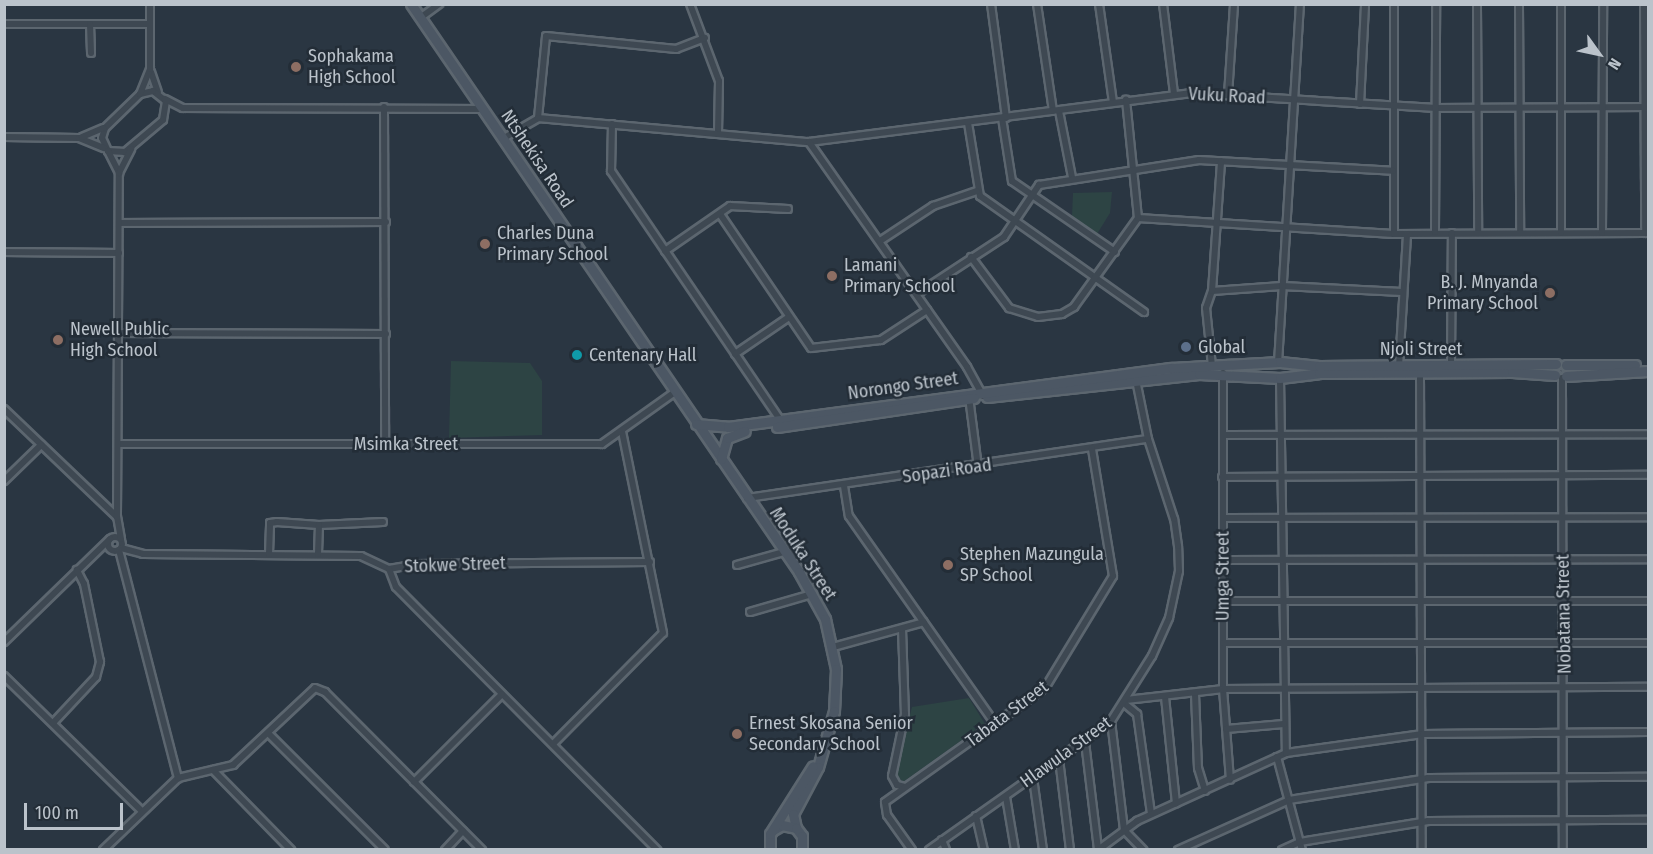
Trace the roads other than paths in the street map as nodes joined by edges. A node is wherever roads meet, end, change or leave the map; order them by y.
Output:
1 (150, 4) edge
2 (411, 4) edge
3 (439, 4) edge
4 (690, 4) edge
5 (991, 4) edge
6 (1037, 4) edge
7 (1099, 4) edge
8 (1163, 4) edge
9 (1234, 4) edge
10 (1300, 4) edge
11 (1365, 4) edge
12 (1394, 4) edge
13 (1436, 4) edge
14 (1477, 4) edge
15 (1519, 4) edge
16 (1561, 4) edge
17 (1603, 4) edge
18 (1644, 4) edge
19 (420, 18) junction
20 (4, 24) edge
21 (90, 24) junction
22 (150, 24) junction
23 (705, 38) junction
24 (91, 53) dead end
25 (150, 69) junction
26 (158, 92) junction
27 (140, 94) junction
28 (1174, 94) junction
29 (1228, 95) junction
30 (165, 99) junction
31 (1126, 100) junction
32 (1294, 100) junction
33 (1113, 102) junction
34 (1360, 104) junction
35 (384, 107) junction
36 (1394, 107) junction
37 (1647, 107) edge
38 (183, 108) junction
39 (1437, 108) junction
40 (1479, 108) junction
41 (1519, 108) junction
42 (1561, 108) junction
43 (1604, 108) junction
44 (483, 109) junction
45 (1056, 111) junction
46 (166, 115) junction
47 (538, 118) junction
48 (1004, 118) junction
49 (968, 123) junction
50 (612, 124) junction
51 (105, 128) junction
52 (718, 135) junction
53 (4, 137) edge
54 (79, 138) junction
55 (504, 138) junction
56 (809, 142) junction
57 (131, 149) junction
58 (107, 150) junction
59 (1221, 161) junction
60 (1290, 165) junction
61 (1134, 169) junction
62 (1393, 171) junction
63 (119, 173) junction
64 (1072, 177) junction
65 (977, 191) junction
66 (1032, 194) junction
67 (789, 209) dead end
68 (720, 214) junction
69 (1138, 218) junction
70 (1017, 221) junction
71 (386, 222) junction
72 (119, 223) junction
73 (1218, 223) junction
74 (1286, 225) junction
75 (1436, 232) junction
76 (1452, 233) junction
77 (1478, 233) junction
78 (1520, 233) junction
79 (1561, 233) junction
80 (1602, 233) junction
81 (1647, 233) edge
82 (1394, 234) junction
83 (1407, 234) junction
84 (880, 241) junction
85 (665, 251) junction
86 (4, 252) edge
87 (1115, 252) junction
88 (119, 253) junction
89 (971, 257) junction
90 (1096, 278) junction
91 (1282, 286) junction
92 (1212, 291) junction
93 (1402, 292) junction
94 (917, 294) junction
95 (927, 310) junction
96 (1144, 312) dead end
97 (789, 317) junction
98 (118, 333) junction
99 (386, 334) junction
100 (735, 354) junction
101 (1279, 364) junction
102 (1561, 364) junction
103 (1451, 365) junction
104 (1648, 365) edge
105 (1212, 366) junction
106 (1399, 366) junction
107 (1648, 370) edge
108 (1223, 373) junction
109 (1420, 374) junction
110 (1280, 376) junction
111 (1561, 376) junction
112 (1117, 377) junction
113 (1136, 378) junction
114 (675, 392) junction
115 (982, 395) junction
116 (969, 396) junction
117 (4, 409) edge
118 (780, 420) junction
119 (696, 424) junction
120 (622, 432) junction
121 (732, 433) junction
122 (1284, 434) junction
123 (1422, 434) junction
124 (1648, 434) edge
125 (1222, 435) junction
126 (1563, 435) junction
127 (707, 439) junction
128 (1148, 439) junction
129 (119, 444) junction
130 (385, 444) junction
131 (41, 445) junction
132 (1092, 449) junction
133 (721, 459) junction
134 (978, 467) junction
135 (1563, 475) junction
136 (1648, 475) edge
137 (1284, 476) junction
138 (1222, 477) junction
139 (1421, 477) junction
140 (4, 481) edge
141 (844, 486) junction
142 (747, 498) junction
143 (1284, 517) junction
144 (1421, 517) junction
145 (1648, 517) edge
146 (1223, 518) junction
147 (1563, 518) junction
148 (117, 519) junction
149 (383, 522) dead end
150 (319, 525) junction
151 (110, 539) junction
152 (121, 540) junction
153 (116, 550) junction
154 (784, 552) junction
155 (269, 554) junction
156 (318, 554) junction
157 (88, 558) junction
158 (1284, 559) junction
159 (1563, 559) junction
160 (1648, 559) edge
161 (1223, 560) junction
162 (1421, 560) junction
163 (650, 562) junction
164 (737, 565) dead end
165 (389, 569) junction
166 (76, 570) junction
167 (812, 594) junction
168 (1223, 601) junction
169 (1421, 601) junction
170 (1563, 601) junction
171 (1648, 601) edge
172 (1284, 602) junction
173 (750, 612) dead end
174 (924, 622) junction
175 (902, 629) junction
176 (4, 642) edge
177 (1284, 643) junction
178 (1648, 643) edge
179 (1223, 644) junction
180 (1422, 644) junction
181 (1564, 644) junction
182 (833, 647) junction
183 (4, 676) edge
184 (1564, 687) junction
185 (1648, 687) edge
186 (1421, 688) junction
187 (1223, 689) junction
188 (1285, 689) junction
189 (502, 694) junction
190 (1195, 694) junction
191 (1165, 697) junction
192 (1125, 702) junction
193 (1111, 720) junction
194 (53, 723) junction
195 (995, 724) junction
196 (1284, 724) junction
197 (1226, 729) junction
198 (1565, 732) junction
199 (1648, 732) edge
200 (268, 733) junction
201 (1423, 734) junction
202 (1085, 742) junction
203 (553, 744) junction
204 (1286, 753) junction
205 (822, 755) junction
206 (1277, 757) junction
207 (1059, 759) junction
208 (213, 770) junction
209 (1565, 777) junction
210 (1648, 777) edge
211 (178, 778) junction
212 (1033, 778) junction
213 (1230, 780) junction
214 (1423, 780) junction
215 (414, 782) junction
216 (906, 787) junction
217 (1206, 791) junction
218 (1006, 797) junction
219 (1289, 800) junction
220 (1176, 803) junction
221 (142, 811) junction
222 (1151, 813) junction
223 (976, 816) junction
224 (1563, 820) junction
225 (1648, 820) edge
226 (1422, 822) junction
227 (796, 828) junction
228 (773, 830) junction
229 (1124, 830) junction
230 (463, 831) junction
231 (942, 840) junction
232 (1300, 842) junction
233 (767, 848) edge
234 (804, 848) edge
235 (103, 849) edge
236 (291, 849) edge
237 (386, 849) edge
238 (445, 849) edge
239 (482, 849) edge
240 (657, 849) edge
241 (912, 849) edge
242 (929, 849) edge
243 (946, 849) edge
244 (984, 849) edge
245 (1015, 849) edge
246 (1043, 849) edge
247 (1070, 849) edge
248 (1098, 849) edge
249 (1143, 849) edge
250 (1178, 849) edge
251 (1282, 849) edge
252 (1302, 849) edge
253 (1422, 849) edge
254 (1563, 849) edge

1 - 22 street
2 - 19 street, Ntshekisa Road
3 - 19 street
4 - 23 street
5 - 48 street
6 - 45 street
7 - 33 street
8 - 28 street
9 - 29 street
10 - 32 street
11 - 34 street
12 - 36 street
13 - 39 street
14 - 40 street
15 - 41 street
16 - 42 street
17 - 43 street
18 - 37 street
19 - 44 street, Ntshekisa Road
20 - 21 street
21 - 22 street
21 - 24 street
22 - 25 street
23 - 47 street
23 - 52 street
25 - 26 street
25 - 27 street
26 - 27 street
26 - 30 street
27 - 51 street
28 - 29 street, Vuku Road
28 - 31 street, Vuku Road
29 - 32 street, Vuku Road
30 - 38 street
30 - 46 street
31 - 33 street, Vuku Road
31 - 61 street
32 - 34 street, Vuku Road
32 - 60 street
33 - 45 street, Vuku Road
34 - 36 street, Vuku Road
35 - 38 street
35 - 44 street
35 - 71 street
36 - 39 street, Vuku Road
36 - 62 street
37 - 43 street, Vuku Road
37 - 81 street
38 - 46 street
39 - 40 street, Vuku Road
39 - 75 street
40 - 41 street, Vuku Road
40 - 77 street
41 - 42 street, Vuku Road
41 - 78 street
42 - 43 street, Vuku Road
42 - 79 street
43 - 80 street
44 - 55 street, Ntshekisa Road
45 - 48 street, Vuku Road
45 - 64 street
46 - 57 street
47 - 50 street, Vuku Road
47 - 55 street
48 - 49 street, Vuku Road
48 - 66 street
49 - 56 street, Vuku Road
49 - 65 street
50 - 52 street, Vuku Road
50 - 85 street
51 - 54 street
51 - 58 street
52 - 56 street, Vuku Road
53 - 54 street
54 - 58 street
55 - 114 street, Ntshekisa Road
56 - 84 street
57 - 58 street
57 - 63 street
58 - 63 street
59 - 60 street
59 - 61 street
59 - 73 street
60 - 62 street
60 - 74 street
61 - 64 street
61 - 69 street
62 - 82 street
63 - 72 street
64 - 66 street
65 - 70 street
65 - 84 street
66 - 70 street
66 - 87 street
67 - 68 street
68 - 85 street
68 - 97 street
69 - 73 street
69 - 87 street
70 - 89 street
70 - 90 street
71 - 72 street
71 - 99 street
72 - 88 street
73 - 74 street
73 - 92 street
74 - 82 street
74 - 91 street
75 - 76 street
75 - 83 street
76 - 77 street
76 - 103 street
77 - 78 street
78 - 79 street
79 - 80 street
80 - 81 street
82 - 83 street
83 - 93 street
84 - 94 street
85 - 100 street
86 - 88 street
87 - 90 street
88 - 98 street
89 - 90 street
89 - 94 street
90 - 96 street
91 - 92 street
91 - 93 street
91 - 101 street
92 - 105 street
93 - 106 street
94 - 95 street
95 - 97 street
95 - 115 street
97 - 100 street
98 - 99 street
98 - 129 street
99 - 130 street
100 - 118 street
101 - 105 street, Njoli Street
101 - 106 street, Njoli Street
101 - 110 street
101 - 110 street
102 - 103 street, Njoli Street
102 - 104 street, Njoli Street
102 - 111 street
102 - 111 street
103 - 106 street, Njoli Street
105 - 112 street, Njoli Street
107 - 111 street, Njoli Street
108 - 110 street
108 - 113 street
108 - 125 street, Umga Street
109 - 110 street, Njoli Street
109 - 111 street, Njoli Street
109 - 123 street
110 - 122 street
111 - 126 street, Nobatana Street
112 - 113 street
112 - 115 street, Norongo Street
113 - 128 street, Hlawula Street
114 - 119 street, Moduka Street
114 - 120 street, Msimka Street
115 - 116 street, Norongo Street
116 - 118 street, Norongo Street
116 - 121 street, Norongo Street
116 - 134 street
117 - 131 street
118 - 119 street, Norongo Street
119 - 127 street, Moduka Street
120 - 130 street, Msimka Street
120 - 163 street
121 - 127 street, Norongo Street
121 - 133 street
122 - 123 street
122 - 125 street
122 - 137 street
123 - 126 street
123 - 139 street
124 - 126 street
125 - 138 street, Umga Street
126 - 135 street, Nobatana Street
127 - 133 street, Moduka Street
128 - 132 street, Sopazi Road
128 - 192 street, Hlawula Street
129 - 130 street, Msimka Street
129 - 148 street
131 - 140 street
131 - 148 street
132 - 134 street, Sopazi Road
132 - 195 street, Tabata Street
133 - 142 street, Moduka Street
134 - 141 street, Sopazi Road
135 - 136 street
135 - 139 street
135 - 147 street, Nobatana Street
137 - 138 street
137 - 139 street
137 - 143 street
138 - 146 street, Umga Street
139 - 144 street
141 - 142 street, Sopazi Road
141 - 174 street
142 - 154 street, Moduka Street
143 - 144 street
143 - 146 street
143 - 158 street
144 - 147 street
144 - 162 street
145 - 147 street
146 - 161 street, Umga Street
147 - 159 street, Nobatana Street
148 - 151 street
148 - 152 street
149 - 150 street
150 - 155 street
150 - 156 street
151 - 152 street
151 - 153 street
151 - 157 street
152 - 153 street
153 - 155 street, Stokwe Street
153 - 157 street
153 - 211 street
154 - 164 street
154 - 167 street, Moduka Street
155 - 156 street, Stokwe Street
156 - 165 street, Stokwe Street
157 - 166 street
158 - 161 street
158 - 162 street
158 - 172 street
159 - 160 street
159 - 162 street
159 - 170 street, Nobatana Street
161 - 168 street, Umga Street
162 - 169 street
163 - 165 street, Stokwe Street
163 - 203 street
165 - 189 street
166 - 176 street
166 - 194 street
167 - 173 street
167 - 182 street, Moduka Street
168 - 172 street
168 - 179 street, Umga Street
169 - 170 street
169 - 172 street
169 - 180 street
170 - 171 street
170 - 181 street, Nobatana Street
172 - 177 street
174 - 175 street
174 - 195 street
175 - 182 street
175 - 216 street
177 - 179 street
177 - 180 street
177 - 188 street
178 - 181 street
179 - 187 street, Umga Street
180 - 181 street
180 - 186 street
181 - 184 street, Nobatana Street
182 - 205 street, Moduka Street
183 - 194 street
184 - 185 street
184 - 186 street
184 - 198 street, Nobatana Street
186 - 188 street
186 - 201 street
187 - 188 street
187 - 190 street
187 - 197 street, Umga Street
188 - 196 street
189 - 203 street
189 - 215 street
190 - 191 street
190 - 217 street
191 - 192 street
191 - 220 street
192 - 193 street, Hlawula Street
192 - 222 street
193 - 202 street, Hlawula Street
193 - 229 street
194 - 221 street
195 - 216 street, Tabata Street
196 - 197 street
196 - 204 street
197 - 213 street, Umga Street
198 - 199 street
198 - 201 street
198 - 209 street, Nobatana Street
200 - 208 street
200 - 215 street
200 - 237 street
201 - 204 street
201 - 214 street
202 - 207 street, Hlawula Street
202 - 248 street
203 - 240 street
204 - 206 street
205 - 227 street, Moduka Street
205 - 228 street, Moduka Street
206 - 213 street
206 - 219 street
207 - 212 street, Hlawula Street
207 - 247 street
208 - 211 street
208 - 236 street
209 - 210 street
209 - 214 street
209 - 224 street, Nobatana Street
211 - 221 street
212 - 218 street, Hlawula Street
212 - 246 street
213 - 217 street
214 - 219 street
214 - 226 street
215 - 230 street
216 - 241 street, Tabata Street
217 - 220 street
218 - 223 street, Hlawula Street
218 - 245 street
219 - 232 street
219 - 250 street
220 - 222 street
221 - 235 street
222 - 229 street
223 - 231 street, Hlawula Street
223 - 244 street
224 - 225 street
224 - 226 street
224 - 254 street, Nobatana Street
226 - 232 street
226 - 253 street
227 - 228 street
227 - 234 street
228 - 233 street, Moduka Street
229 - 248 street
229 - 249 street
230 - 238 street
230 - 239 street
231 - 242 street, Hlawula Street
231 - 243 street
232 - 251 street
232 - 252 street

